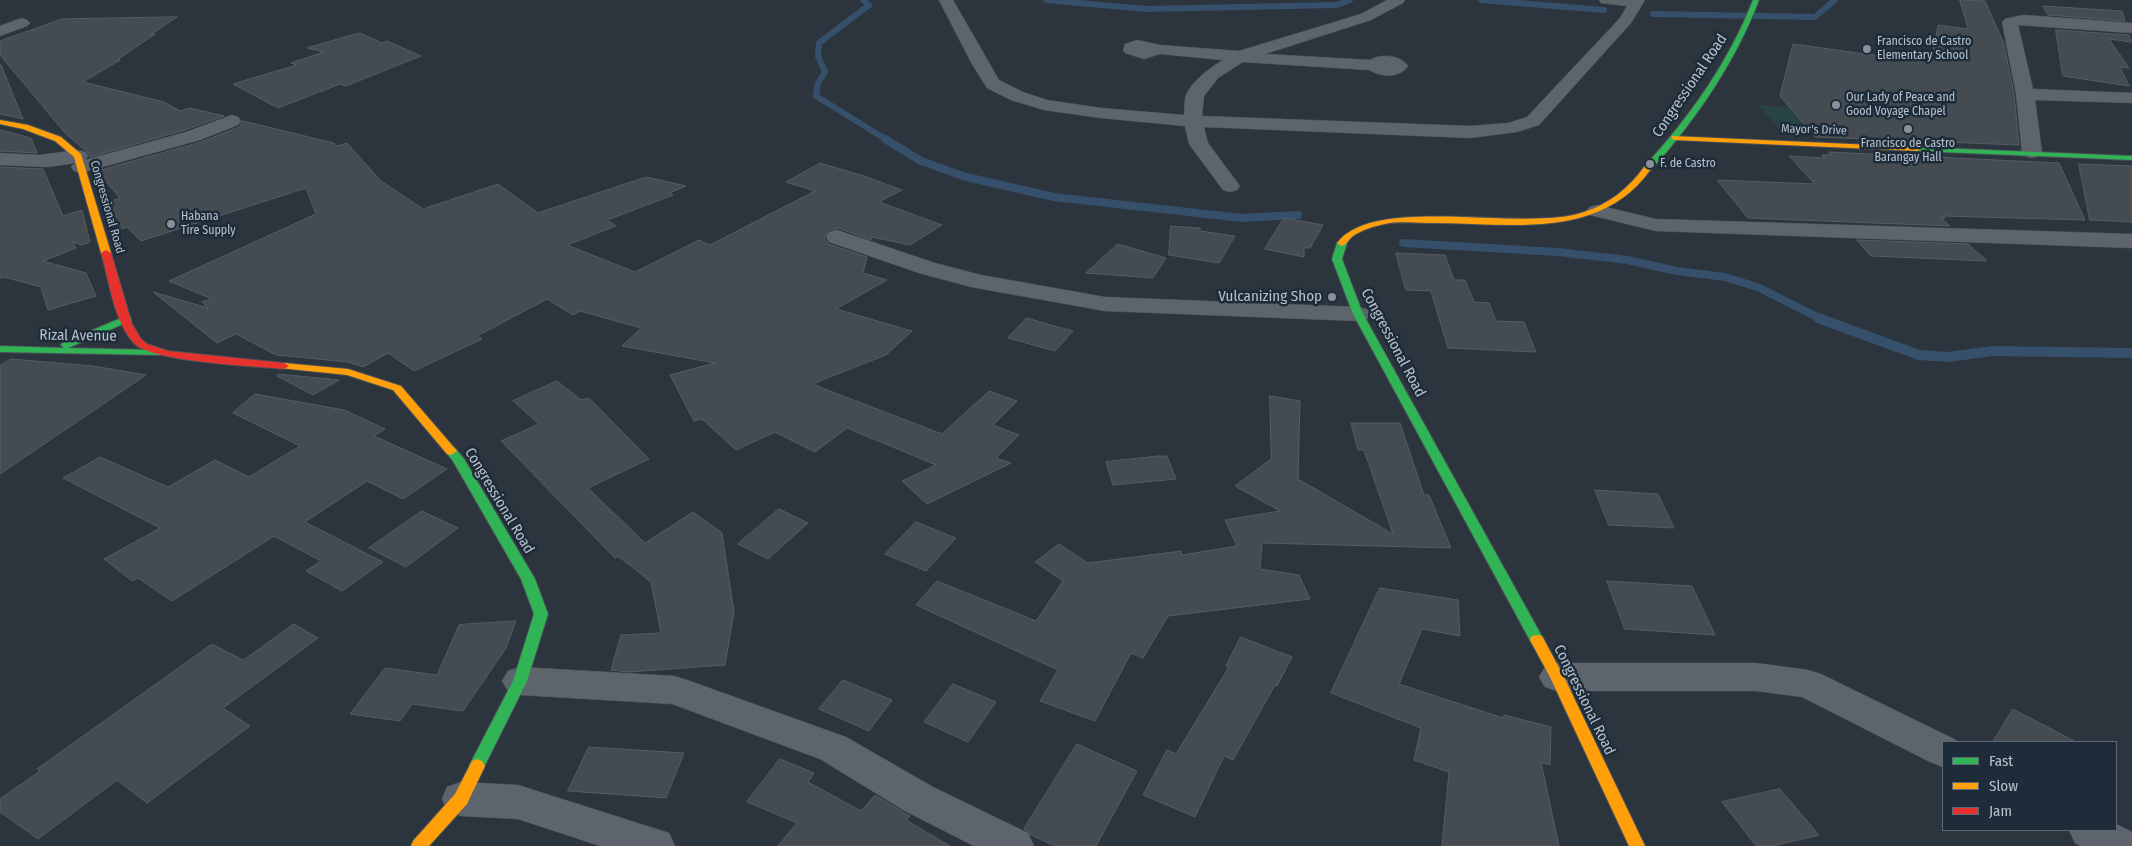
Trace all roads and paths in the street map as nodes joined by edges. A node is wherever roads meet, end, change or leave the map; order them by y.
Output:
1 (946, 0) edge
2 (1398, 0) edge
3 (1606, 0) edge
4 (1638, 1) edge
5 (1756, 3) edge
6 (22, 24) dead end
7 (2132, 28) edge
8 (3, 38) edge
9 (1156, 49) dead end
10 (1242, 56) junction
11 (1373, 65) dead end
12 (2025, 94) junction
13 (2132, 98) edge
14 (232, 121) dead end
15 (1193, 121) junction
16 (0, 122) edge
17 (1675, 138) junction
18 (2032, 152) junction
19 (0, 158) edge
20 (2132, 158) edge
21 (80, 161) junction
22 (1230, 186) dead end
23 (1597, 211) junction
24 (837, 237) dead end
25 (2132, 241) edge
26 (1358, 314) junction
27 (126, 318) junction
28 (0, 349) edge
29 (46, 351) junction
30 (156, 353) junction
31 (1557, 677) junction
32 (520, 681) junction
33 (1942, 751) edge
34 (460, 799) junction
35 (2091, 831) edge
36 (419, 846) edge
37 (655, 846) edge
38 (1014, 846) edge
39 (1637, 846) edge
40 (2119, 846) edge

1 - 15 street
2 - 10 street
3 - 4 street
4 - 15 street
5 - 17 main road, Congressional Road
6 - 8 street
7 - 12 street
9 - 10 street
10 - 11 street
10 - 15 street
12 - 13 street
12 - 18 street
14 - 21 street
15 - 22 street
16 - 21 main road, Congressional Road
17 - 18 main road, Mayor's Drive
17 - 23 main road, Congressional Road
18 - 20 main road, Mayor's Drive
19 - 21 street
21 - 27 main road, Congressional Road
23 - 25 street
23 - 26 main road, Congressional Road
24 - 26 street
26 - 31 main road, Congressional Road
27 - 29 main road
27 - 30 main road, Congressional Road
28 - 29 main road, Rizal Avenue
29 - 30 main road, Rizal Avenue
30 - 32 main road, Congressional Road
31 - 33 street
31 - 39 main road, Congressional Road
32 - 34 main road, Congressional Road
32 - 38 street
34 - 36 main road, Congressional Road
34 - 37 street
35 - 40 street

